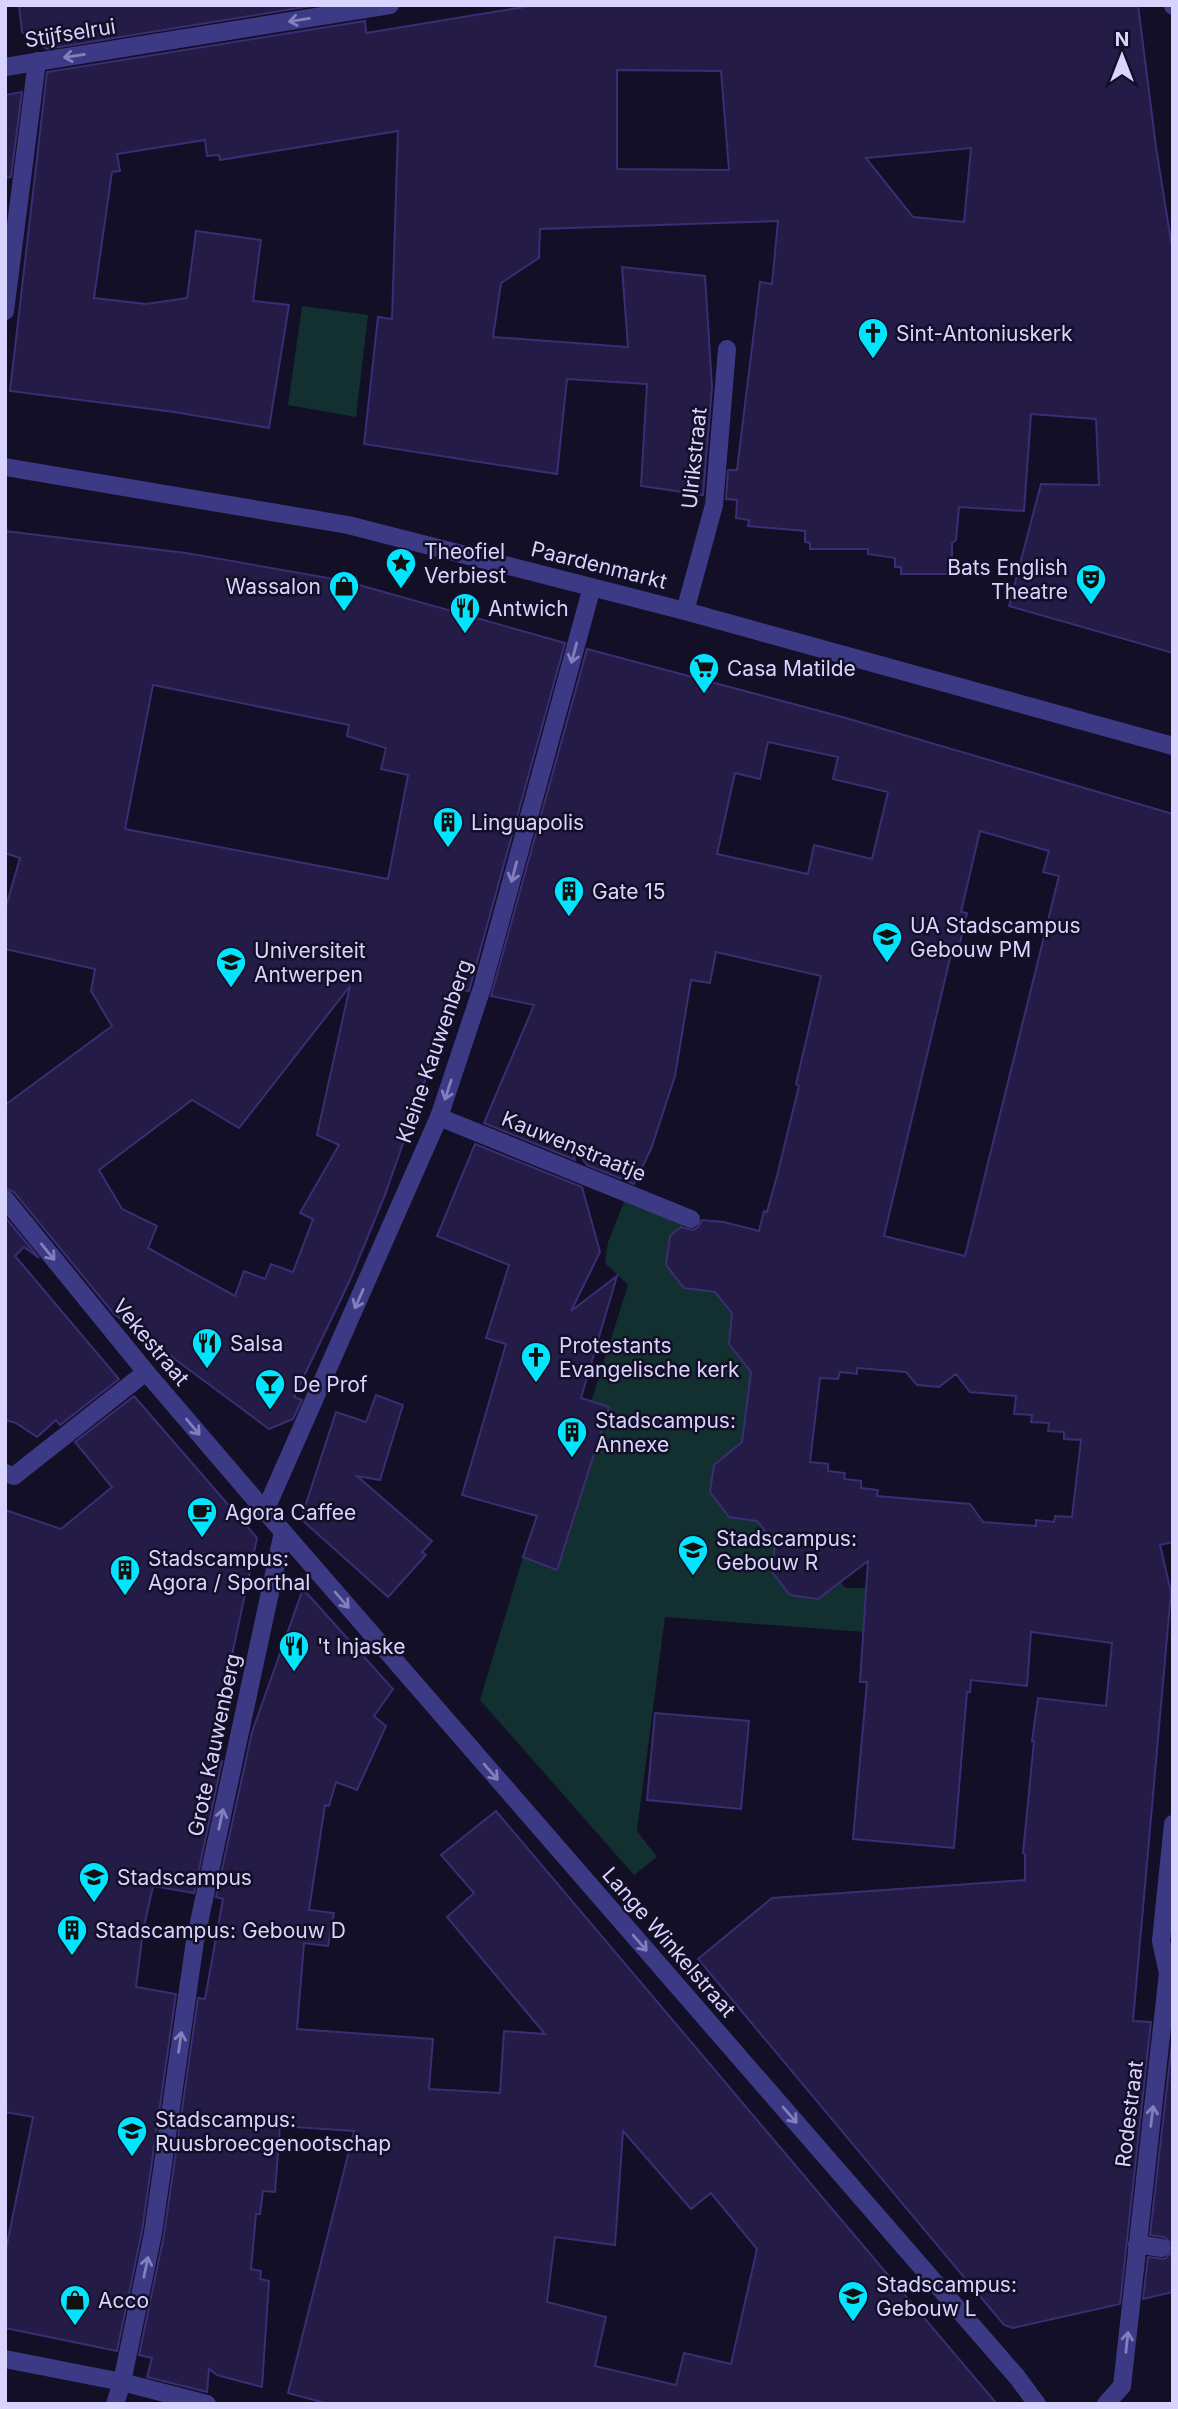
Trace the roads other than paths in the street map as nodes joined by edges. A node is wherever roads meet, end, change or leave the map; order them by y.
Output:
1 (390, 5) edge
2 (37, 61) junction
3 (5, 67) edge
4 (5, 311) edge
5 (727, 349) dead end
6 (5, 467) edge
7 (592, 587) junction
8 (685, 611) junction
9 (1173, 746) edge
10 (439, 1117) junction
11 (5, 1199) edge
12 (691, 1219) dead end
13 (146, 1372) junction
14 (5, 1473) edge
15 (265, 1511) junction
16 (283, 1532) junction
17 (1173, 1824) edge
18 (1137, 2244) junction
19 (1162, 2248) dead end
20 (5, 2358) edge
21 (122, 2382) junction
22 (114, 2404) edge
23 (208, 2404) edge
24 (1037, 2404) edge
25 (1106, 2404) edge

1 -> 2 street, Stijfselrui
2 - 3 street, Stijfselrui
2 - 4 street
5 - 8 street, Ulrikstraat
6 - 7 street, Paardenmarkt
7 - 8 street, Paardenmarkt
7 -> 10 street, Kleine Kauwenberg
8 - 9 street, Paardenmarkt
10 - 12 street, Kauwenstraatje
10 -> 15 street, Kleine Kauwenberg
11 -> 13 street, Vekestraat
13 - 14 street
13 -> 15 street, Vekestraat
15 - 16 street, Lange Winkelstraat
21 -> 16 street, Grote Kauwenberg
16 -> 24 street, Lange Winkelstraat
18 -> 17 street, Rodestraat
18 - 19 street
25 -> 18 street, Rodestraat
20 - 21 street
21 - 22 street, Grote Kauwenberg
21 - 23 street

